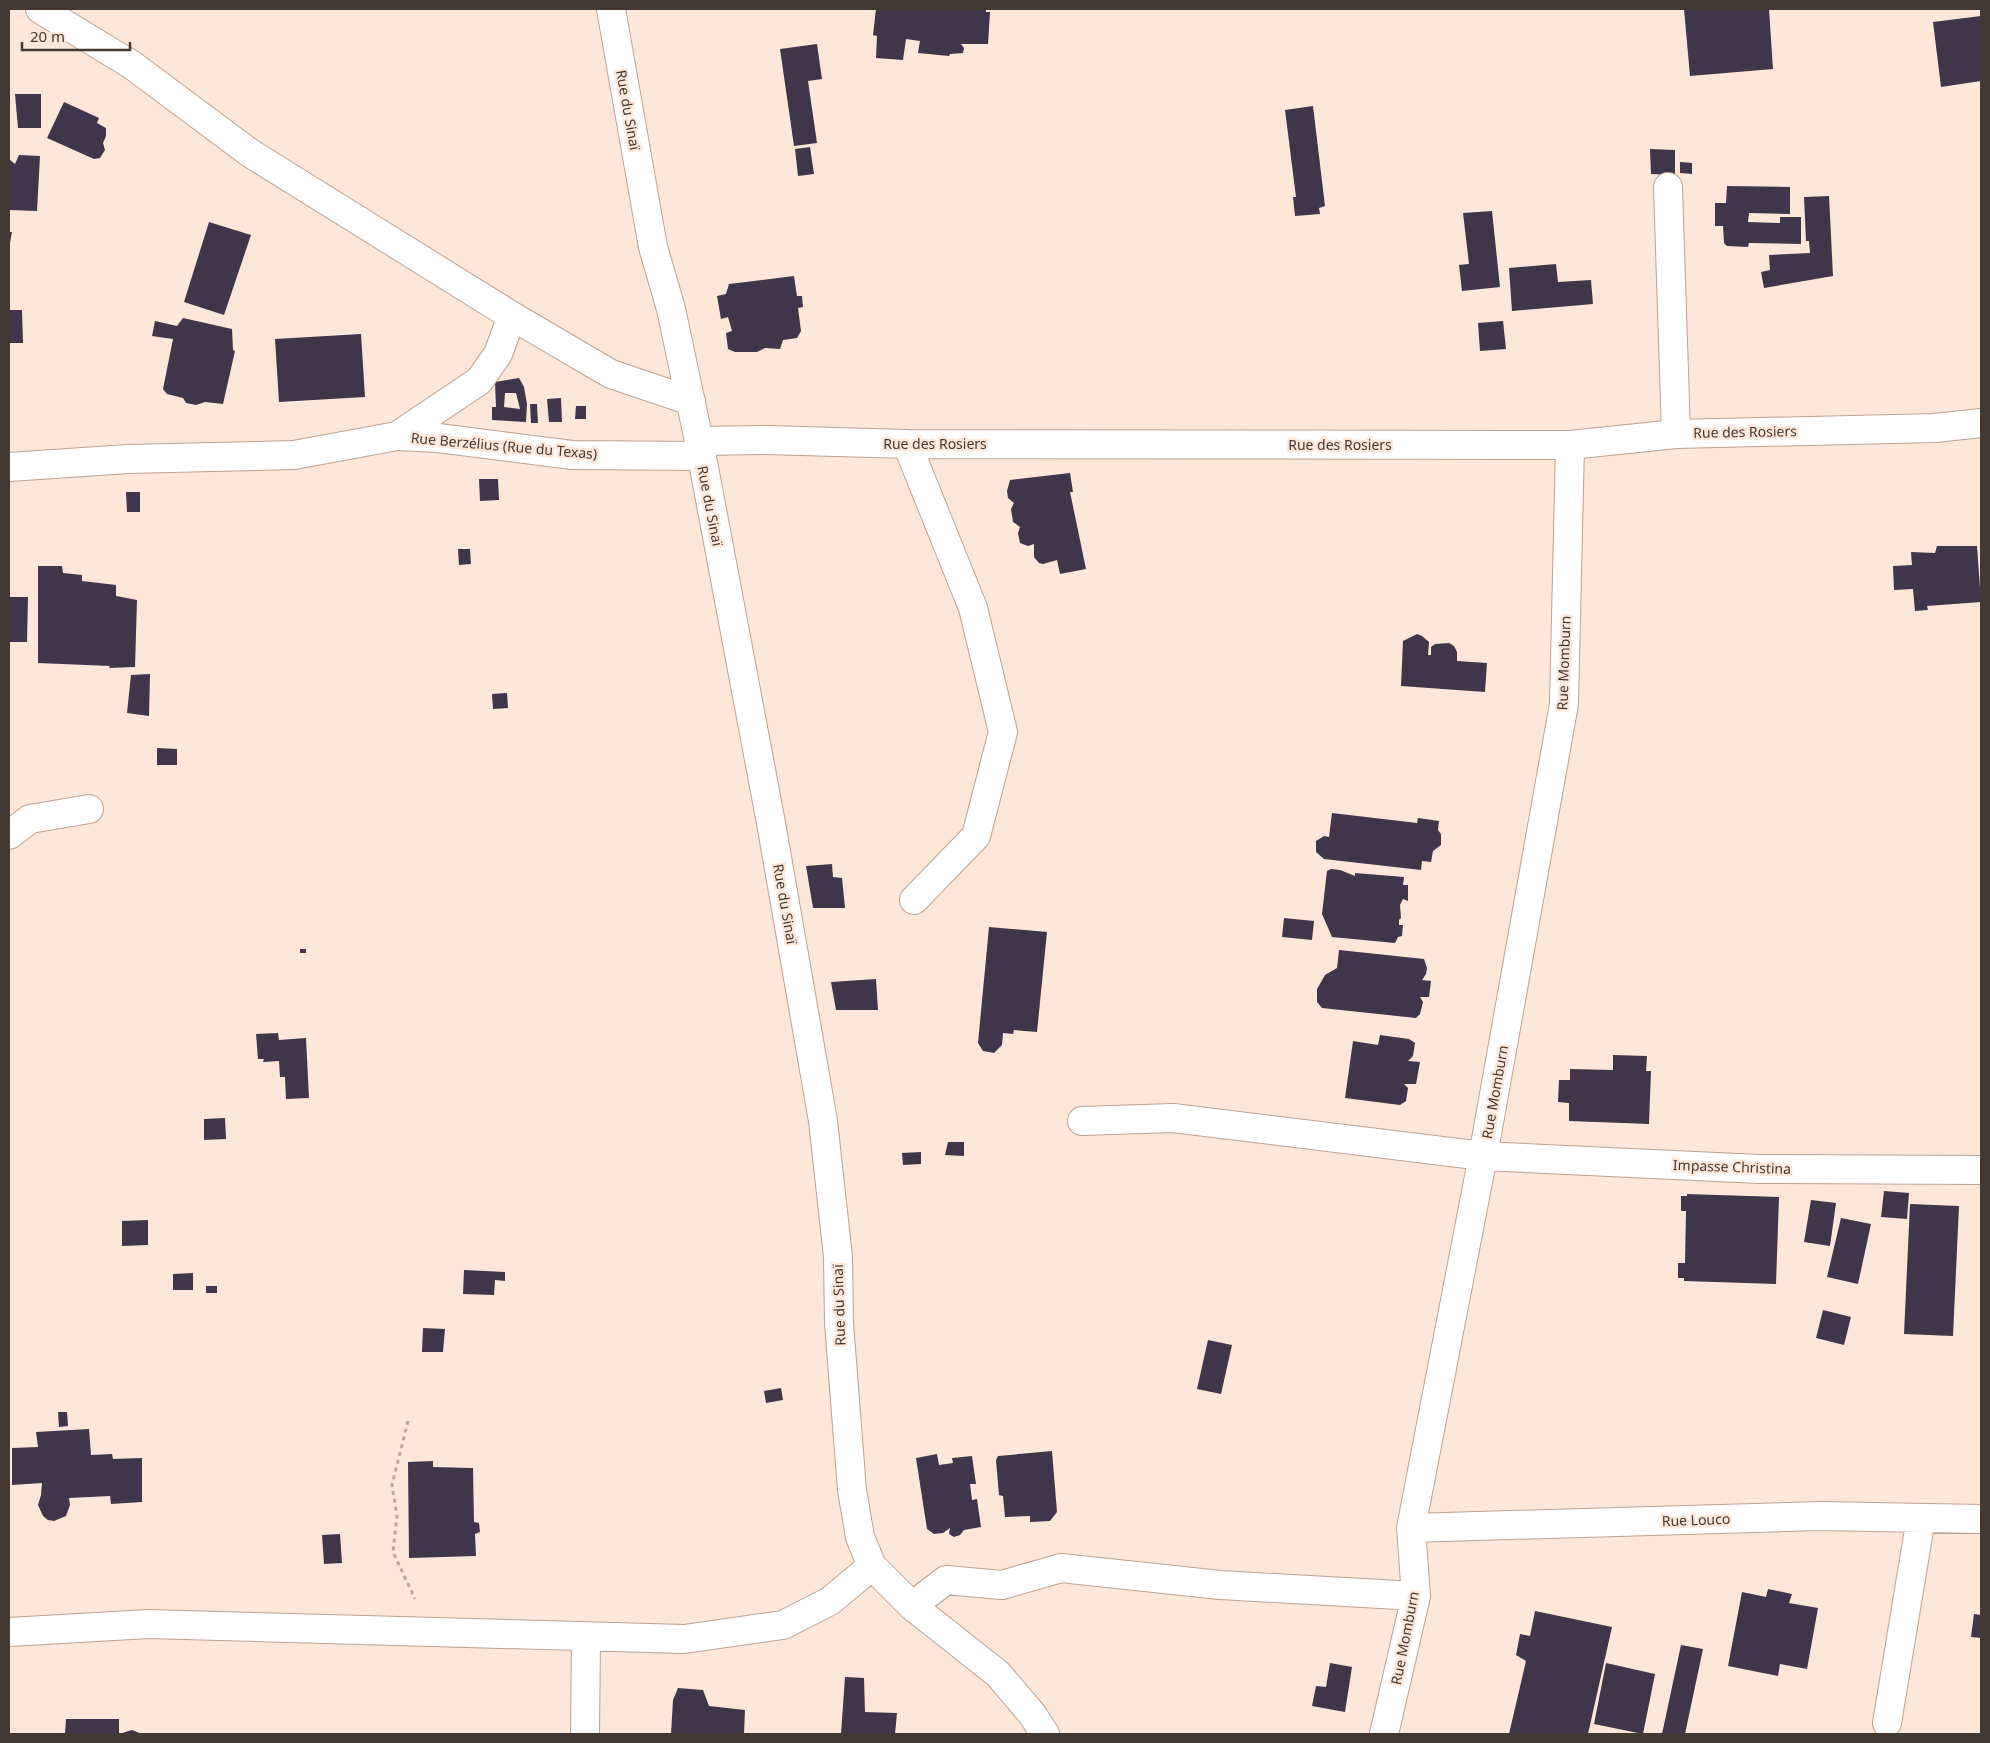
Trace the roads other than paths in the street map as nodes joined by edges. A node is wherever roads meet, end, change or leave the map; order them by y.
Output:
1 (40, 9) edge
2 (611, 9) edge
3 (1668, 187) dead end
4 (512, 316) junction
5 (691, 402) junction
6 (1981, 423) edge
7 (1676, 434) junction
8 (397, 436) junction
9 (907, 444) junction
10 (1570, 445) junction
11 (700, 449) junction
12 (9, 467) edge
13 (89, 809) dead end
14 (9, 835) edge
15 (914, 900) dead end
16 (1082, 1121) dead end
17 (1483, 1156) junction
18 (1981, 1170) edge
19 (1921, 1518) junction
20 (1981, 1519) edge
21 (1411, 1528) junction
22 (872, 1566) junction
23 (1416, 1596) junction
24 (912, 1606) junction
25 (9, 1632) edge
26 (586, 1637) junction
27 (1887, 1723) dead end
28 (585, 1734) edge
29 (1045, 1734) edge
30 (1384, 1734) edge

1 - 4 street
2 - 5 street, Rue du Sinaï
3 - 7 street
4 - 5 street
4 - 8 street
5 - 11 street, Rue du Sinaï
6 - 7 street, Rue des Rosiers
7 - 10 street, Rue des Rosiers
8 - 11 street, Rue Berzélius (Rue du Texas)
8 - 12 street, Rue Berzélius (Rue du Texas)
9 - 10 street, Rue des Rosiers
9 - 11 street, Rue des Rosiers
9 - 15 street
10 - 17 street, Rue Momburn
11 - 22 street, Rue du Sinaï
13 - 14 street
16 - 17 street, Impasse Christina
17 - 18 street, Impasse Christina
17 - 21 street, Rue Momburn
19 - 20 street, Rue Louco
19 - 21 street, Rue Louco
19 - 27 street
21 - 23 street, Rue Momburn
22 - 24 street, Rue du Sinaï
22 - 26 street
23 - 24 street
23 - 30 street, Rue Momburn
24 - 29 street, Rue du Sinaï
25 - 26 street
26 - 28 street

